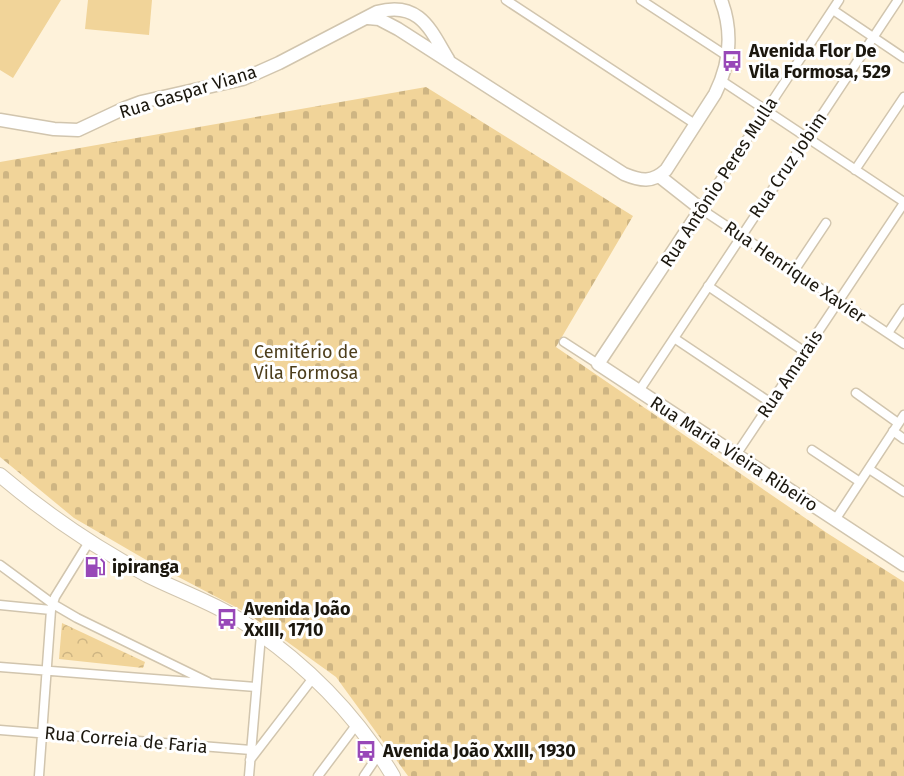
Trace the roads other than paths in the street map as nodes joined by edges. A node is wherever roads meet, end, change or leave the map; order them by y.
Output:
1 (506, 0) edge
2 (640, 0) edge
3 (721, 0) edge
4 (839, 0) edge
5 (898, 0) edge
6 (398, 3) edge
7 (833, 10) junction
8 (368, 18) junction
9 (431, 28) junction
10 (398, 29) junction
11 (411, 37) junction
12 (873, 37) junction
13 (728, 56) junction
14 (904, 58) edge
15 (450, 62) junction
16 (722, 81) junction
17 (904, 97) edge
18 (765, 110) junction
19 (0, 120) edge
20 (695, 124) junction
21 (806, 138) junction
22 (855, 170) junction
23 (659, 176) junction
24 (904, 202) edge
25 (701, 209) junction
26 (826, 223) dead end
27 (741, 236) junction
28 (794, 271) junction
29 (708, 286) junction
30 (838, 301) junction
31 (904, 309) edge
32 (888, 333) junction
33 (674, 338) junction
34 (564, 342) dead end
35 (904, 344) edge
36 (806, 352) junction
37 (598, 364) junction
38 (639, 391) junction
39 (856, 393) dead end
40 (771, 403) junction
41 (904, 415) edge
42 (898, 423) junction
43 (893, 432) junction
44 (904, 439) edge
45 (812, 450) dead end
46 (736, 455) junction
47 (868, 469) junction
48 (0, 475) edge
49 (860, 482) junction
50 (904, 492) edge
51 (835, 520) junction
52 (89, 542) junction
53 (0, 565) edge
54 (904, 565) edge
55 (0, 604) edge
56 (52, 607) junction
57 (261, 635) junction
58 (0, 667) edge
59 (47, 671) junction
60 (313, 678) junction
61 (213, 684) junction
62 (256, 687) junction
63 (357, 724) junction
64 (0, 730) edge
65 (43, 733) junction
66 (251, 750) junction
67 (379, 754) junction
68 (250, 761) junction
69 (39, 776) edge
70 (249, 776) edge
71 (318, 776) edge
72 (364, 776) edge
73 (393, 776) edge

1 - 20 street
2 - 13 street
3 - 13 street
4 - 7 street, Rua Antônio Peres Mulla
5 - 12 street, Rua Cruz Jobim
6 - 8 street, Rua Gaspar Viana
6 - 9 street
6 - 10 street
7 - 12 street
7 - 18 street, Rua Antônio Peres Mulla
8 - 10 street
8 - 19 street, Rua Gaspar Viana
9 - 11 street
9 - 15 street
10 - 11 street
11 - 15 street
12 - 14 street
12 - 21 street, Rua Cruz Jobim
13 - 16 street
15 - 23 street
16 - 18 street
16 - 20 street
17 - 22 street
18 - 21 street
18 - 25 street, Rua Antônio Peres Mulla
20 - 23 street
21 - 22 street
21 - 27 street, Rua Cruz Jobim
22 - 24 street
23 - 25 street, Rua Henrique Xavier
24 - 30 street, Rua Amarais
25 - 27 street, Rua Henrique Xavier
25 - 37 street, Rua Antônio Peres Mulla
26 - 28 street
27 - 28 street, Rua Henrique Xavier
27 - 29 street, Rua Cruz Jobim
28 - 30 street, Rua Henrique Xavier
29 - 33 street, Rua Cruz Jobim
29 - 36 street
30 - 32 street, Rua Henrique Xavier
30 - 36 street, Rua Amarais
31 - 32 street
32 - 35 street, Rua Henrique Xavier
33 - 38 street, Rua Cruz Jobim
33 - 40 street
34 - 37 street, Rua Maria Vieira Ribeiro
36 - 40 street, Rua Amarais
37 - 38 street, Rua Maria Vieira Ribeiro
38 - 46 street, Rua Maria Vieira Ribeiro
39 - 42 street
40 - 46 street, Rua Amarais
41 - 42 street
42 - 43 street
43 - 44 street
43 - 47 street
45 - 49 street
46 - 51 street, Rua Maria Vieira Ribeiro
47 - 49 street
47 - 50 street
48 - 52 main road
49 - 51 street
51 - 54 street, Rua Maria Vieira Ribeiro
52 - 56 street
52 - 57 main road
53 - 56 street
55 - 56 street
56 - 59 street
56 - 61 street
57 - 60 main road
57 - 62 street
58 - 59 street
59 - 61 street
59 - 65 street
60 - 63 main road
60 - 68 street
61 - 62 street
62 - 66 street
63 - 67 main road
63 - 71 street
64 - 65 street, Rua Correia de Faria
65 - 66 street, Rua Correia de Faria
65 - 69 street
66 - 68 street
67 - 72 street
67 - 73 main road
68 - 70 street

